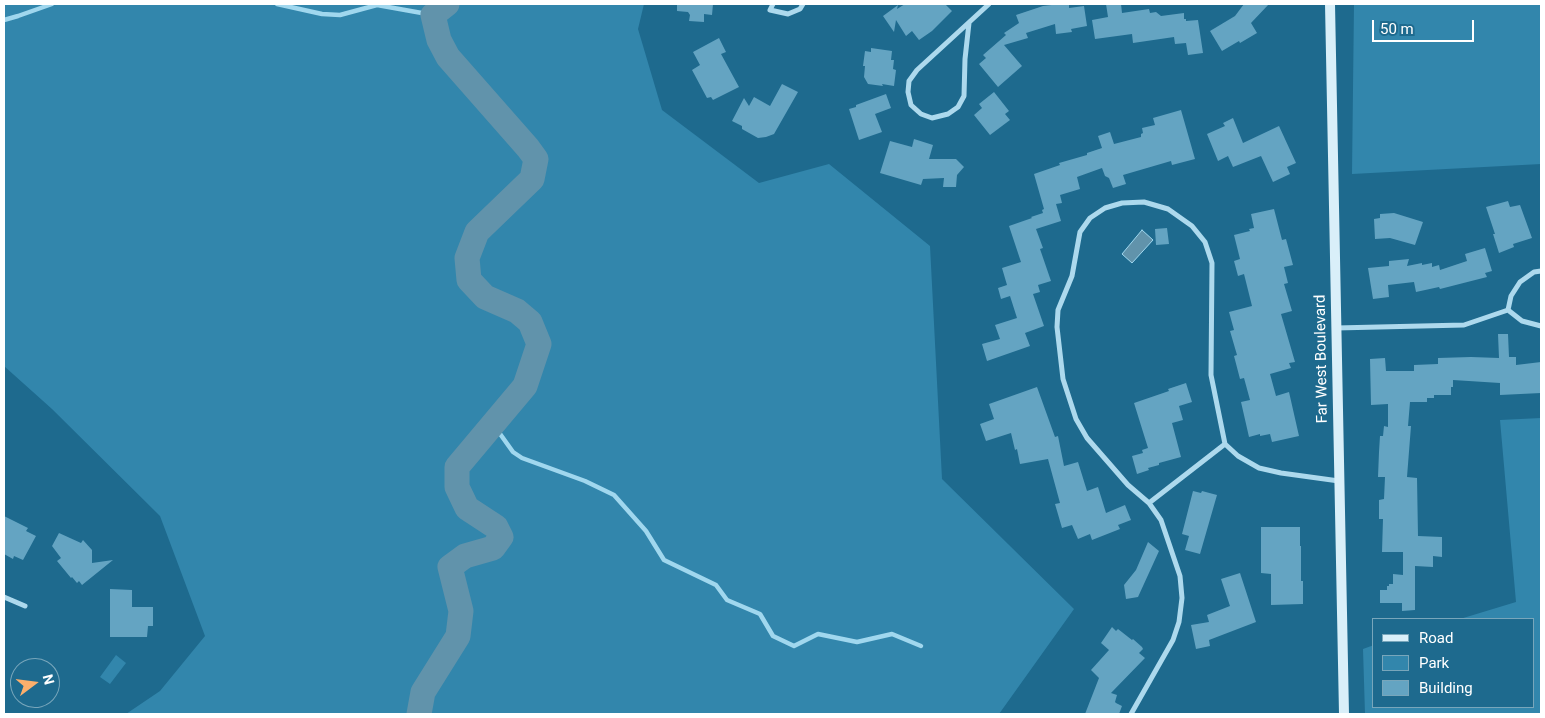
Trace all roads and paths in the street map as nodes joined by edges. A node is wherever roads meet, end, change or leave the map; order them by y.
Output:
1 (773, 4) edge
2 (803, 4) edge
3 (989, 4) edge
4 (1330, 4) edge
5 (969, 23) junction
6 (1541, 271) edge
7 (1508, 310) junction
8 (1541, 326) edge
9 (1336, 328) junction
10 (1225, 444) junction
11 (1339, 481) junction
12 (1149, 503) junction
13 (4, 597) edge
14 (24, 606) dead end
15 (1131, 714) edge
16 (1344, 714) edge

1 - 2 street
3 - 5 street
4 - 9 street, Far West Boulevard
5 - 5 street
6 - 7 street
7 - 8 street
7 - 9 street
9 - 11 street, Far West Boulevard
10 - 11 street
10 - 12 street
10 - 12 street
11 - 16 street, Far West Boulevard
12 - 15 street
13 - 14 street

